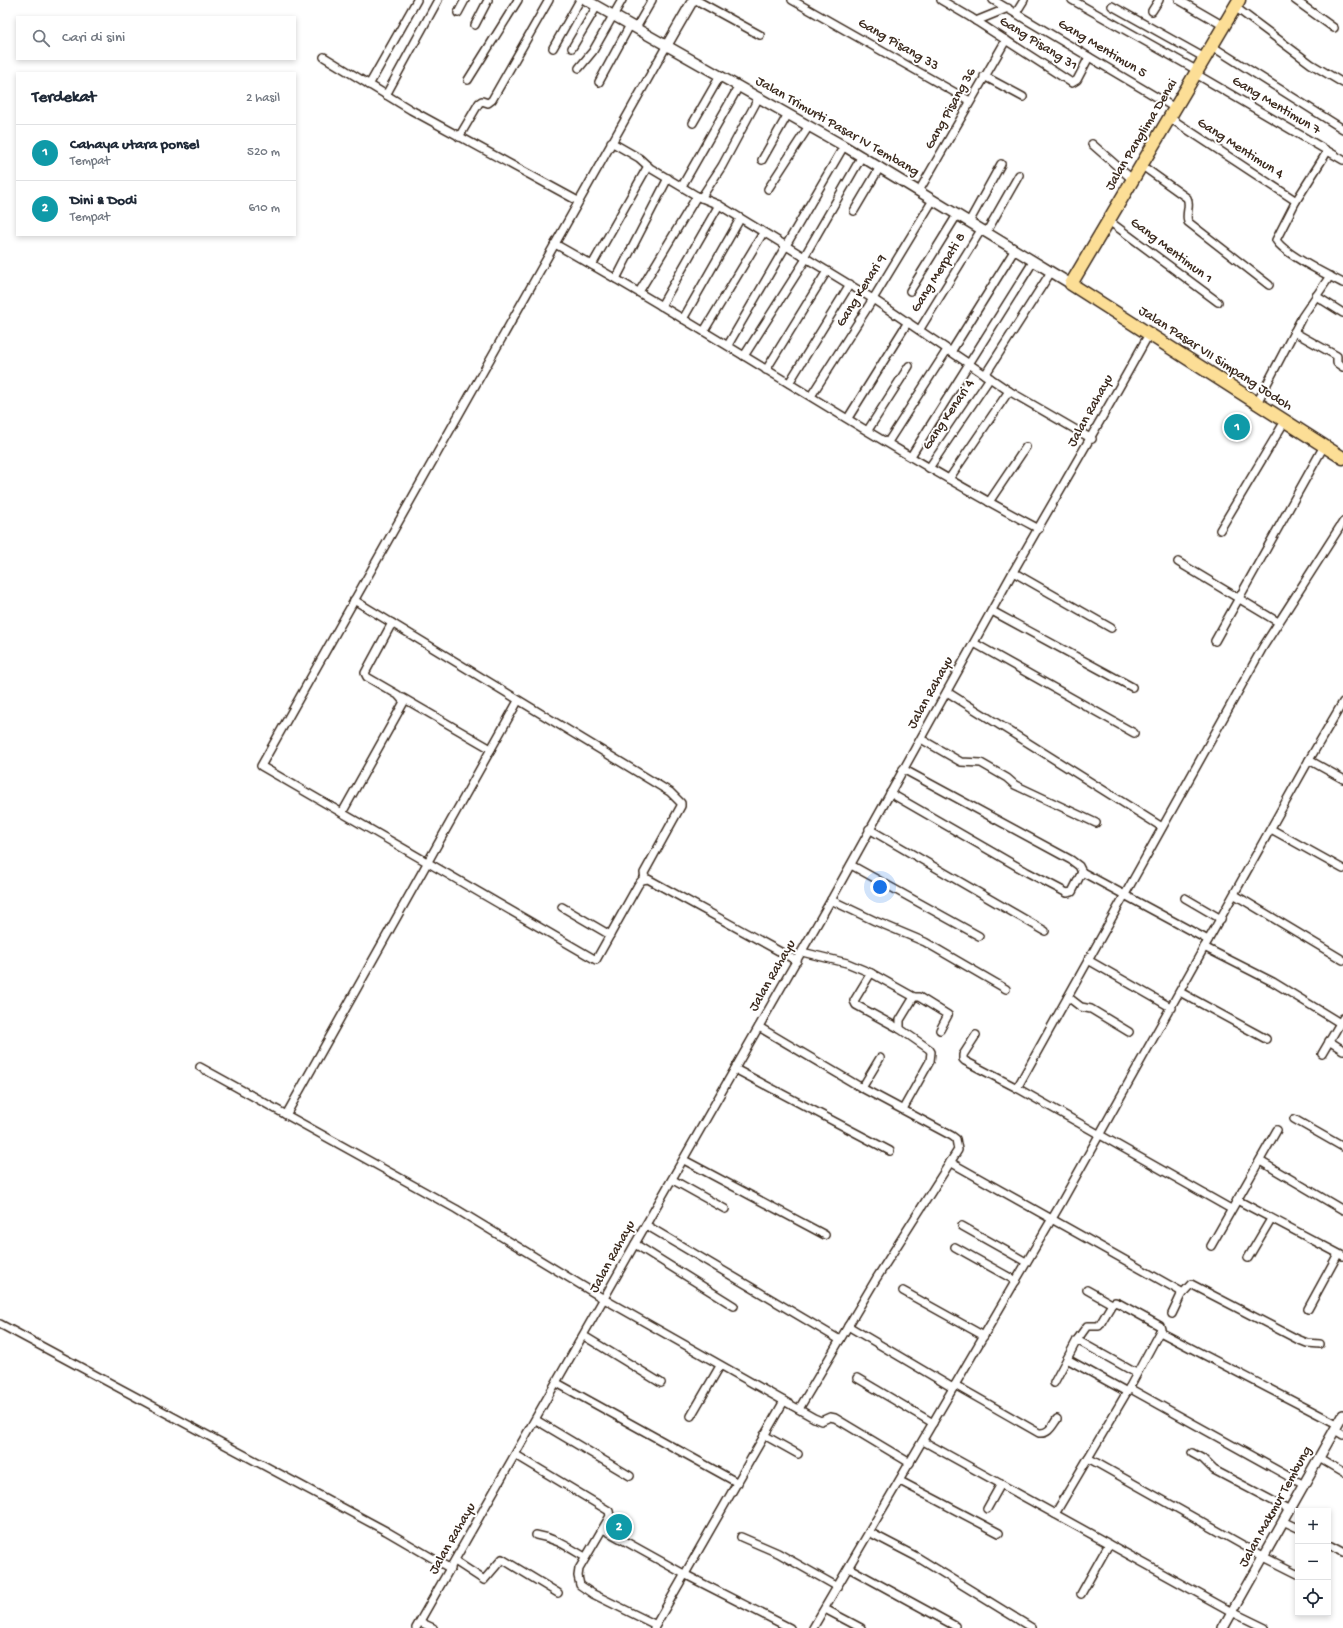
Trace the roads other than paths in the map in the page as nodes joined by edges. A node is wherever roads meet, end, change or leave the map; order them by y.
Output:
1 (417, 0) edge
2 (438, 0) edge
3 (465, 0) edge
4 (488, 0) edge
5 (518, 0) edge
6 (549, 0) edge
7 (586, 0) edge
8 (622, 0) edge
9 (652, 0) edge
10 (695, 0) edge
11 (792, 0) edge
12 (941, 0) edge
13 (993, 0) edge
14 (1024, 0) edge
15 (1072, 0) edge
16 (1159, 0) edge
17 (1179, 0) edge
18 (1295, 0) edge
19 (1238, 2) edge
20 (597, 6) junction
21 (1112, 6) dead end
22 (1008, 8) junction
23 (1152, 11) dead end
24 (458, 13) dead end
25 (1016, 13) junction
26 (613, 16) junction
27 (976, 21) junction
28 (475, 24) dead end
29 (633, 26) junction
30 (1224, 26) junction
31 (1334, 28) dead end
32 (760, 35) dead end
33 (1006, 40) junction
34 (667, 45) junction
35 (1213, 47) junction
36 (553, 48) dead end
37 (572, 48) dead end
38 (324, 57) dead end
39 (1089, 57) junction
40 (1205, 58) junction
41 (579, 68) dead end
42 (1197, 72) junction
43 (720, 76) junction
44 (984, 76) junction
45 (468, 80) dead end
46 (599, 82) dead end
47 (1343, 83) edge
48 (369, 85) junction
49 (739, 86) junction
50 (386, 95) junction
51 (759, 97) junction
52 (1023, 97) dead end
53 (970, 101) junction
54 (1172, 113) junction
55 (788, 114) junction
56 (693, 123) dead end
57 (809, 126) junction
58 (1343, 128) edge
59 (459, 137) junction
60 (611, 142) junction
61 (1092, 144) dead end
62 (844, 146) junction
63 (1327, 152) junction
64 (862, 156) junction
65 (762, 160) dead end
66 (1343, 160) edge
67 (1001, 164) dead end
68 (1141, 165) junction
69 (648, 166) junction
70 (880, 167) junction
71 (1019, 175) dead end
72 (668, 178) junction
73 (1133, 180) junction
74 (682, 186) junction
75 (768, 189) dead end
76 (919, 191) junction
77 (699, 197) junction
78 (933, 200) junction
79 (578, 201) junction
80 (1296, 201) junction
81 (719, 205) junction
82 (854, 211) dead end
83 (957, 215) junction
84 (740, 219) junction
85 (1109, 221) junction
86 (969, 222) junction
87 (984, 232) junction
88 (763, 233) junction
89 (555, 244) junction
90 (785, 246) junction
91 (1014, 250) junction
92 (805, 258) junction
93 (1033, 262) junction
94 (592, 265) junction
95 (827, 271) junction
96 (1051, 272) junction
97 (1330, 276) junction
98 (616, 279) junction
99 (1343, 283) edge
100 (850, 284) junction
101 (1071, 284) junction
102 (1269, 285) dead end
103 (910, 291) dead end
104 (639, 292) junction
105 (1316, 296) junction
106 (874, 299) junction
107 (1218, 302) dead end
108 (661, 306) junction
109 (1343, 313) edge
110 (683, 319) junction
111 (908, 322) junction
112 (920, 329) junction
113 (704, 331) junction
114 (1294, 332) junction
115 (1149, 334) junction
116 (728, 345) junction
117 (949, 351) junction
118 (744, 356) junction
119 (968, 364) junction
120 (909, 366) dead end
121 (1343, 367) edge
122 (766, 370) junction
123 (988, 376) junction
124 (789, 383) junction
125 (1009, 391) junction
126 (811, 396) junction
127 (1257, 403) junction
128 (848, 418) junction
129 (1285, 421) junction
130 (868, 430) junction
131 (1092, 439) junction
132 (888, 442) junction
133 (1324, 446) junction
134 (1026, 447) dead end
135 (910, 456) junction
136 (1343, 458) edge
137 (930, 468) junction
138 (949, 479) junction
139 (989, 502) junction
140 (1343, 522) edge
141 (1039, 529) junction
142 (1220, 530) dead end
143 (1178, 562) dead end
144 (1013, 572) junction
145 (1239, 598) junction
146 (354, 600) junction
147 (992, 611) junction
148 (1278, 622) junction
149 (392, 623) junction
150 (1111, 628) dead end
151 (1215, 641) dead end
152 (974, 643) junction
153 (1132, 687) dead end
154 (947, 692) junction
155 (402, 698) junction
156 (518, 701) junction
157 (1343, 702) edge
158 (1336, 715) junction
159 (1343, 719) edge
160 (1134, 733) dead end
161 (921, 739) junction
162 (491, 749) junction
163 (1309, 760) junction
164 (903, 769) junction
165 (1343, 779) edge
166 (890, 793) junction
167 (342, 813) junction
168 (1096, 823) dead end
169 (1162, 827) junction
170 (1271, 829) junction
171 (869, 830) junction
172 (428, 861) junction
173 (851, 865) junction
174 (1343, 869) edge
175 (1082, 872) junction
176 (645, 879) junction
177 (1234, 895) junction
178 (1123, 896) junction
179 (1185, 898) dead end
180 (831, 900) junction
181 (562, 907) dead end
182 (1221, 918) junction
183 (1045, 931) dead end
184 (610, 935) junction
185 (978, 936) dead end
186 (1206, 944) junction
187 (802, 952) junction
188 (1088, 960) junction
189 (1343, 960) edge
190 (797, 961) junction
191 (871, 973) junction
192 (1006, 989) dead end
193 (1180, 992) junction
194 (914, 997) junction
195 (1068, 997) junction
196 (1172, 1008) junction
197 (1341, 1020) edge
198 (759, 1027) junction
199 (896, 1027) junction
200 (940, 1030) dead end
201 (1129, 1032) dead end
202 (976, 1035) dead end
203 (1266, 1039) dead end
204 (1329, 1042) junction
205 (1343, 1050) edge
206 (1322, 1054) dead end
207 (880, 1058) dead end
208 (200, 1067) dead end
209 (735, 1070) junction
210 (862, 1088) junction
211 (1017, 1088) junction
212 (903, 1108) junction
213 (286, 1115) junction
214 (1294, 1119) dead end
215 (1277, 1130) dead end
216 (1100, 1134) junction
217 (1343, 1147) edge
218 (890, 1151) dead end
219 (684, 1160) junction
220 (1260, 1161) junction
221 (950, 1162) junction
222 (673, 1180) junction
223 (1237, 1200) junction
224 (725, 1209) dead end
225 (1231, 1209) junction
226 (1343, 1210) edge
227 (1271, 1219) junction
228 (1051, 1220) junction
229 (646, 1225) junction
230 (962, 1226) dead end
231 (825, 1235) dead end
232 (636, 1244) junction
233 (1210, 1246) dead end
234 (955, 1247) dead end
235 (1341, 1255) edge
236 (1248, 1258) dead end
237 (1026, 1262) junction
238 (1016, 1281) junction
239 (1087, 1290) dead end
240 (903, 1291) dead end
241 (1181, 1294) junction
242 (604, 1299) junction
243 (1112, 1304) junction
244 (734, 1306) dead end
245 (1308, 1309) dead end
246 (1172, 1314) dead end
247 (0, 1324) edge
248 (848, 1326) junction
249 (1160, 1332) junction
250 (584, 1336) junction
251 (984, 1336) junction
252 (840, 1340) junction
253 (1077, 1340) junction
254 (1320, 1344) dead end
255 (1067, 1359) junction
256 (720, 1366) junction
257 (1136, 1373) junction
258 (857, 1378) dead end
259 (557, 1383) junction
260 (661, 1383) dead end
261 (1054, 1383) dead end
262 (954, 1387) junction
263 (1128, 1390) junction
264 (784, 1401) junction
265 (799, 1409) junction
266 (1343, 1415) edge
267 (691, 1416) dead end
268 (1057, 1419) dead end
269 (536, 1420) junction
270 (933, 1423) junction
271 (1336, 1427) junction
272 (764, 1435) junction
273 (1343, 1435) edge
274 (923, 1441) junction
275 (1192, 1453) dead end
276 (798, 1454) dead end
277 (516, 1455) junction
278 (1088, 1458) junction
279 (1319, 1458) junction
280 (910, 1463) junction
281 (1343, 1472) edge
282 (630, 1476) dead end
283 (900, 1481) junction
284 (738, 1483) junction
285 (1000, 1484) junction
286 (1304, 1485) junction
287 (987, 1509) dead end
288 (1290, 1510) junction
289 (1055, 1514) junction
290 (1283, 1520) junction
291 (1295, 1526) edge
292 (603, 1529) junction
293 (869, 1532) junction
294 (999, 1533) dead end
295 (536, 1535) dead end
296 (741, 1537) dead end
297 (1109, 1544) junction
298 (1331, 1546) edge
299 (1343, 1552) edge
300 (585, 1557) junction
301 (1264, 1557) junction
302 (455, 1561) junction
303 (849, 1568) junction
304 (451, 1569) junction
305 (1295, 1572) edge
306 (684, 1574) junction
307 (838, 1586) junction
308 (558, 1593) dead end
309 (1081, 1594) dead end
310 (825, 1609) junction
311 (1232, 1612) junction
312 (418, 1625) edge
313 (655, 1626) edge
314 (955, 1626) dead end
315 (433, 1628) edge
316 (790, 1628) edge
317 (813, 1628) edge
318 (861, 1628) edge
319 (1032, 1628) edge
320 (1223, 1628) edge
321 (1265, 1628) edge

1 - 48 street
2 - 50 street
3 - 24 street
4 - 28 street
5 - 45 street
6 - 59 street
7 - 20 street, Jalan Trimurti Pasar IV Tembang
7 - 36 street
8 - 26 street
9 - 29 street
10 - 32 street
10 - 34 street
11 - 53 street, Gang Pisang 33
12 - 27 street, Gang Pisang 31
13 - 22 street, Gang Mentimun 5
14 - 25 street
15 - 42 street, Gang Mentimun 7
16 - 23 street
17 - 30 street
18 - 31 street
19 - 30 main road, Jalan Panglima Denai
19 - 47 street
20 - 26 street, Jalan Trimurti Pasar IV Tembang
20 - 37 street
21 - 40 street
22 - 25 street, Gang Mentimun 5
22 - 27 street
25 - 39 street, Gang Mentimun 5
26 - 29 street, Jalan Trimurti Pasar IV Tembang
26 - 41 street
27 - 33 street, Gang Pisang 31
29 - 34 street, Jalan Trimurti Pasar IV Tembang
29 - 46 street
30 - 35 main road, Jalan Panglima Denai
33 - 39 street, Gang Pisang 31
33 - 44 street, Gang Pisang 36
34 - 43 street, Jalan Trimurti Pasar IV Tembang
34 - 60 street
35 - 40 main road, Jalan Panglima Denai
35 - 58 street
38 - 48 street
39 - 54 street, Gang Mentimun 5
40 - 42 main road, Jalan Panglima Denai
42 - 54 main road, Jalan Panglima Denai
42 - 63 street, Gang Mentimun 7
43 - 49 street, Jalan Trimurti Pasar IV Tembang
43 - 56 street
44 - 52 street
44 - 53 street, Gang Pisang 36
48 - 50 street
49 - 51 street, Jalan Trimurti Pasar IV Tembang
49 - 74 street
50 - 59 street
51 - 55 street, Jalan Trimurti Pasar IV Tembang
51 - 77 street
53 - 76 street, Gang Pisang 36
54 - 68 main road, Jalan Panglima Denai
54 - 80 street, Gang Mentimun 4
55 - 57 street, Jalan Trimurti Pasar IV Tembang
55 - 65 street
57 - 62 street, Jalan Trimurti Pasar IV Tembang
57 - 75 street
59 - 79 street
60 - 69 street
60 - 79 street
61 - 73 street
62 - 64 street, Jalan Trimurti Pasar IV Tembang
62 - 90 street
63 - 66 street, Gang Mentimun 7
63 - 80 street
64 - 70 street, Jalan Trimurti Pasar IV Tembang
64 - 92 street
67 - 86 street
68 - 73 main road, Jalan Panglima Denai
68 - 102 street
69 - 72 street
69 - 94 street
70 - 76 street, Jalan Trimurti Pasar IV Tembang
70 - 82 street
71 - 87 street, Gang Merpati 8
72 - 74 street
72 - 98 street
73 - 85 main road, Jalan Panglima Denai
74 - 77 street
76 - 78 street, Jalan Trimurti Pasar IV Tembang
77 - 81 street
77 - 104 street
78 - 83 street, Jalan Trimurti Pasar IV Tembang
78 - 106 street, Gang Kenari 9
79 - 89 street
80 - 97 street
81 - 84 street
81 - 108 street
83 - 86 street, Jalan Trimurti Pasar IV Tembang
83 - 103 street
84 - 88 street
84 - 110 street
85 - 101 main road, Jalan Panglima Denai
85 - 107 street, Gang Mentimun 1
86 - 87 street, Jalan Trimurti Pasar IV Tembang
87 - 91 street, Jalan Trimurti Pasar IV Tembang
87 - 112 street, Gang Merpati 8
88 - 90 street
88 - 113 street
89 - 94 street
89 - 146 street
90 - 92 street
90 - 116 street
91 - 93 street, Jalan Trimurti Pasar IV Tembang
91 - 117 street
92 - 95 street
92 - 118 street
93 - 96 street, Jalan Trimurti Pasar IV Tembang
93 - 119 street
94 - 98 street
95 - 100 street
95 - 122 street
96 - 101 street, Jalan Trimurti Pasar IV Tembang
96 - 123 street, Gang Kenari 4
97 - 99 street
97 - 105 street
98 - 104 street
100 - 106 street
100 - 124 street
101 - 115 main road, Jalan Pasar VII Simpang Jodoh
104 - 108 street
105 - 109 street
105 - 114 street
106 - 111 street
106 - 126 street, Gang Kenari 9
108 - 110 street
110 - 113 street
111 - 112 street
111 - 128 street
112 - 117 street
113 - 116 street
114 - 121 street
114 - 127 street
115 - 127 main road, Jalan Pasar VII Simpang Jodoh
115 - 131 street, Jalan Rahayu
116 - 118 street
117 - 119 street
117 - 132 street
118 - 122 street
119 - 123 street
119 - 135 street
120 - 130 street
122 - 124 street
123 - 125 street
123 - 137 street, Gang Kenari 4
124 - 126 street
125 - 131 street
125 - 138 street
126 - 128 street
127 - 129 main road, Jalan Pasar VII Simpang Jodoh
128 - 130 street
129 - 133 main road, Jalan Pasar VII Simpang Jodoh
129 - 142 street
130 - 132 street
131 - 141 street, Jalan Rahayu
132 - 135 street
133 - 136 main road, Jalan Pasar VII Simpang Jodoh
133 - 145 street
134 - 139 street
135 - 137 street
137 - 138 street
138 - 139 street
139 - 141 street
140 - 148 street
141 - 144 street, Jalan Rahayu
143 - 145 street
144 - 147 street, Jalan Rahayu
144 - 150 street
145 - 148 street
145 - 151 street
146 - 149 street
146 - 167 street
147 - 152 street, Jalan Rahayu
147 - 153 street
148 - 169 street
149 - 155 street
149 - 156 street
152 - 154 street, Jalan Rahayu
152 - 160 street
154 - 161 street, Jalan Rahayu
154 - 169 street
155 - 162 street
155 - 167 street
156 - 162 street
156 - 176 street
157 - 158 street
158 - 159 street
158 - 163 street
161 - 164 street, Jalan Rahayu
161 - 168 street
162 - 172 street
163 - 165 street
163 - 170 street
164 - 166 street, Jalan Rahayu
164 - 175 street
166 - 171 street, Jalan Rahayu
166 - 175 street
167 - 172 street
169 - 178 street
170 - 174 street
170 - 177 street
171 - 173 street, Jalan Rahayu
171 - 183 street
172 - 184 street
172 - 213 street
173 - 180 street, Jalan Rahayu
173 - 185 street
175 - 178 street
176 - 184 street
176 - 190 street
177 - 182 street
177 - 189 street
178 - 186 street
178 - 188 street
179 - 182 street
180 - 187 street, Jalan Rahayu
180 - 192 street
181 - 184 street
182 - 186 street
186 - 193 street
186 - 197 street
187 - 190 street, Jalan Rahayu
187 - 191 street
188 - 195 street
188 - 196 street
190 - 198 street, Jalan Rahayu
191 - 194 street
191 - 199 street
193 - 196 street
193 - 203 street
194 - 199 street
194 - 200 street
195 - 201 street
195 - 211 street
196 - 216 street
197 - 204 street
198 - 209 street, Jalan Rahayu
198 - 210 street
199 - 212 street
202 - 211 street
204 - 205 street
204 - 206 street
207 - 210 street
208 - 213 street
209 - 218 street
209 - 219 street, Jalan Rahayu
210 - 212 street
211 - 216 street
212 - 221 street
213 - 242 street
214 - 217 street
215 - 220 street
216 - 225 street
216 - 228 street
219 - 222 street, Jalan Rahayu
219 - 231 street
220 - 223 street
220 - 226 street
221 - 228 street
221 - 248 street
222 - 224 street
222 - 229 street, Jalan Rahayu
223 - 225 street
223 - 227 street
225 - 233 street
227 - 235 street
227 - 236 street
228 - 237 street
228 - 241 street
229 - 232 street, Jalan Rahayu
229 - 252 street
230 - 237 street
232 - 242 street, Jalan Rahayu
232 - 244 street
234 - 238 street
235 - 245 street
237 - 238 street
238 - 251 street
239 - 243 street
240 - 251 street
241 - 246 street
241 - 254 street
242 - 250 street, Jalan Rahayu
242 - 256 street
243 - 249 street
243 - 253 street
247 - 304 street
248 - 252 street
248 - 262 street
249 - 257 street
249 - 271 street
250 - 259 street, Jalan Rahayu
250 - 260 street
251 - 262 street
252 - 265 street
253 - 255 street
253 - 257 street
255 - 261 street
255 - 263 street
256 - 264 street
256 - 267 street
257 - 263 street
258 - 270 street
259 - 269 street, Jalan Rahayu
259 - 284 street
262 - 268 street
262 - 270 street
263 - 278 street
263 - 286 street
264 - 265 street
264 - 272 street
265 - 280 street
266 - 271 street, Jalan Makmur Tembung
269 - 277 street, Jalan Rahayu
269 - 282 street
270 - 274 street
271 - 273 street
271 - 279 street, Jalan Makmur Tembung
272 - 276 street
272 - 284 street
274 - 280 street
274 - 285 street
275 - 288 street
277 - 292 street
277 - 302 street, Jalan Rahayu
278 - 289 street
278 - 301 street
279 - 281 street
279 - 286 street, Jalan Makmur Tembung
280 - 283 street
283 - 293 street
283 - 294 street
284 - 306 street
285 - 287 street
285 - 289 street
286 - 288 street, Jalan Makmur Tembung
288 - 290 street, Jalan Makmur Tembung
289 - 297 street
290 - 291 street
290 - 301 street, Jalan Makmur Tembung
292 - 300 street
292 - 306 street
293 - 303 street
293 - 319 street
295 - 300 street
296 - 307 street
297 - 309 street
297 - 311 street
298 - 299 street
300 - 313 street
301 - 305 street
301 - 311 street, Jalan Makmur Tembung
302 - 304 street, Jalan Rahayu
302 - 308 street
303 - 307 street
303 - 314 street
304 - 312 street, Jalan Rahayu
306 - 313 street
306 - 316 street
307 - 310 street
310 - 317 street
310 - 318 street
311 - 320 street, Jalan Makmur Tembung
311 - 321 street
312 - 315 street

